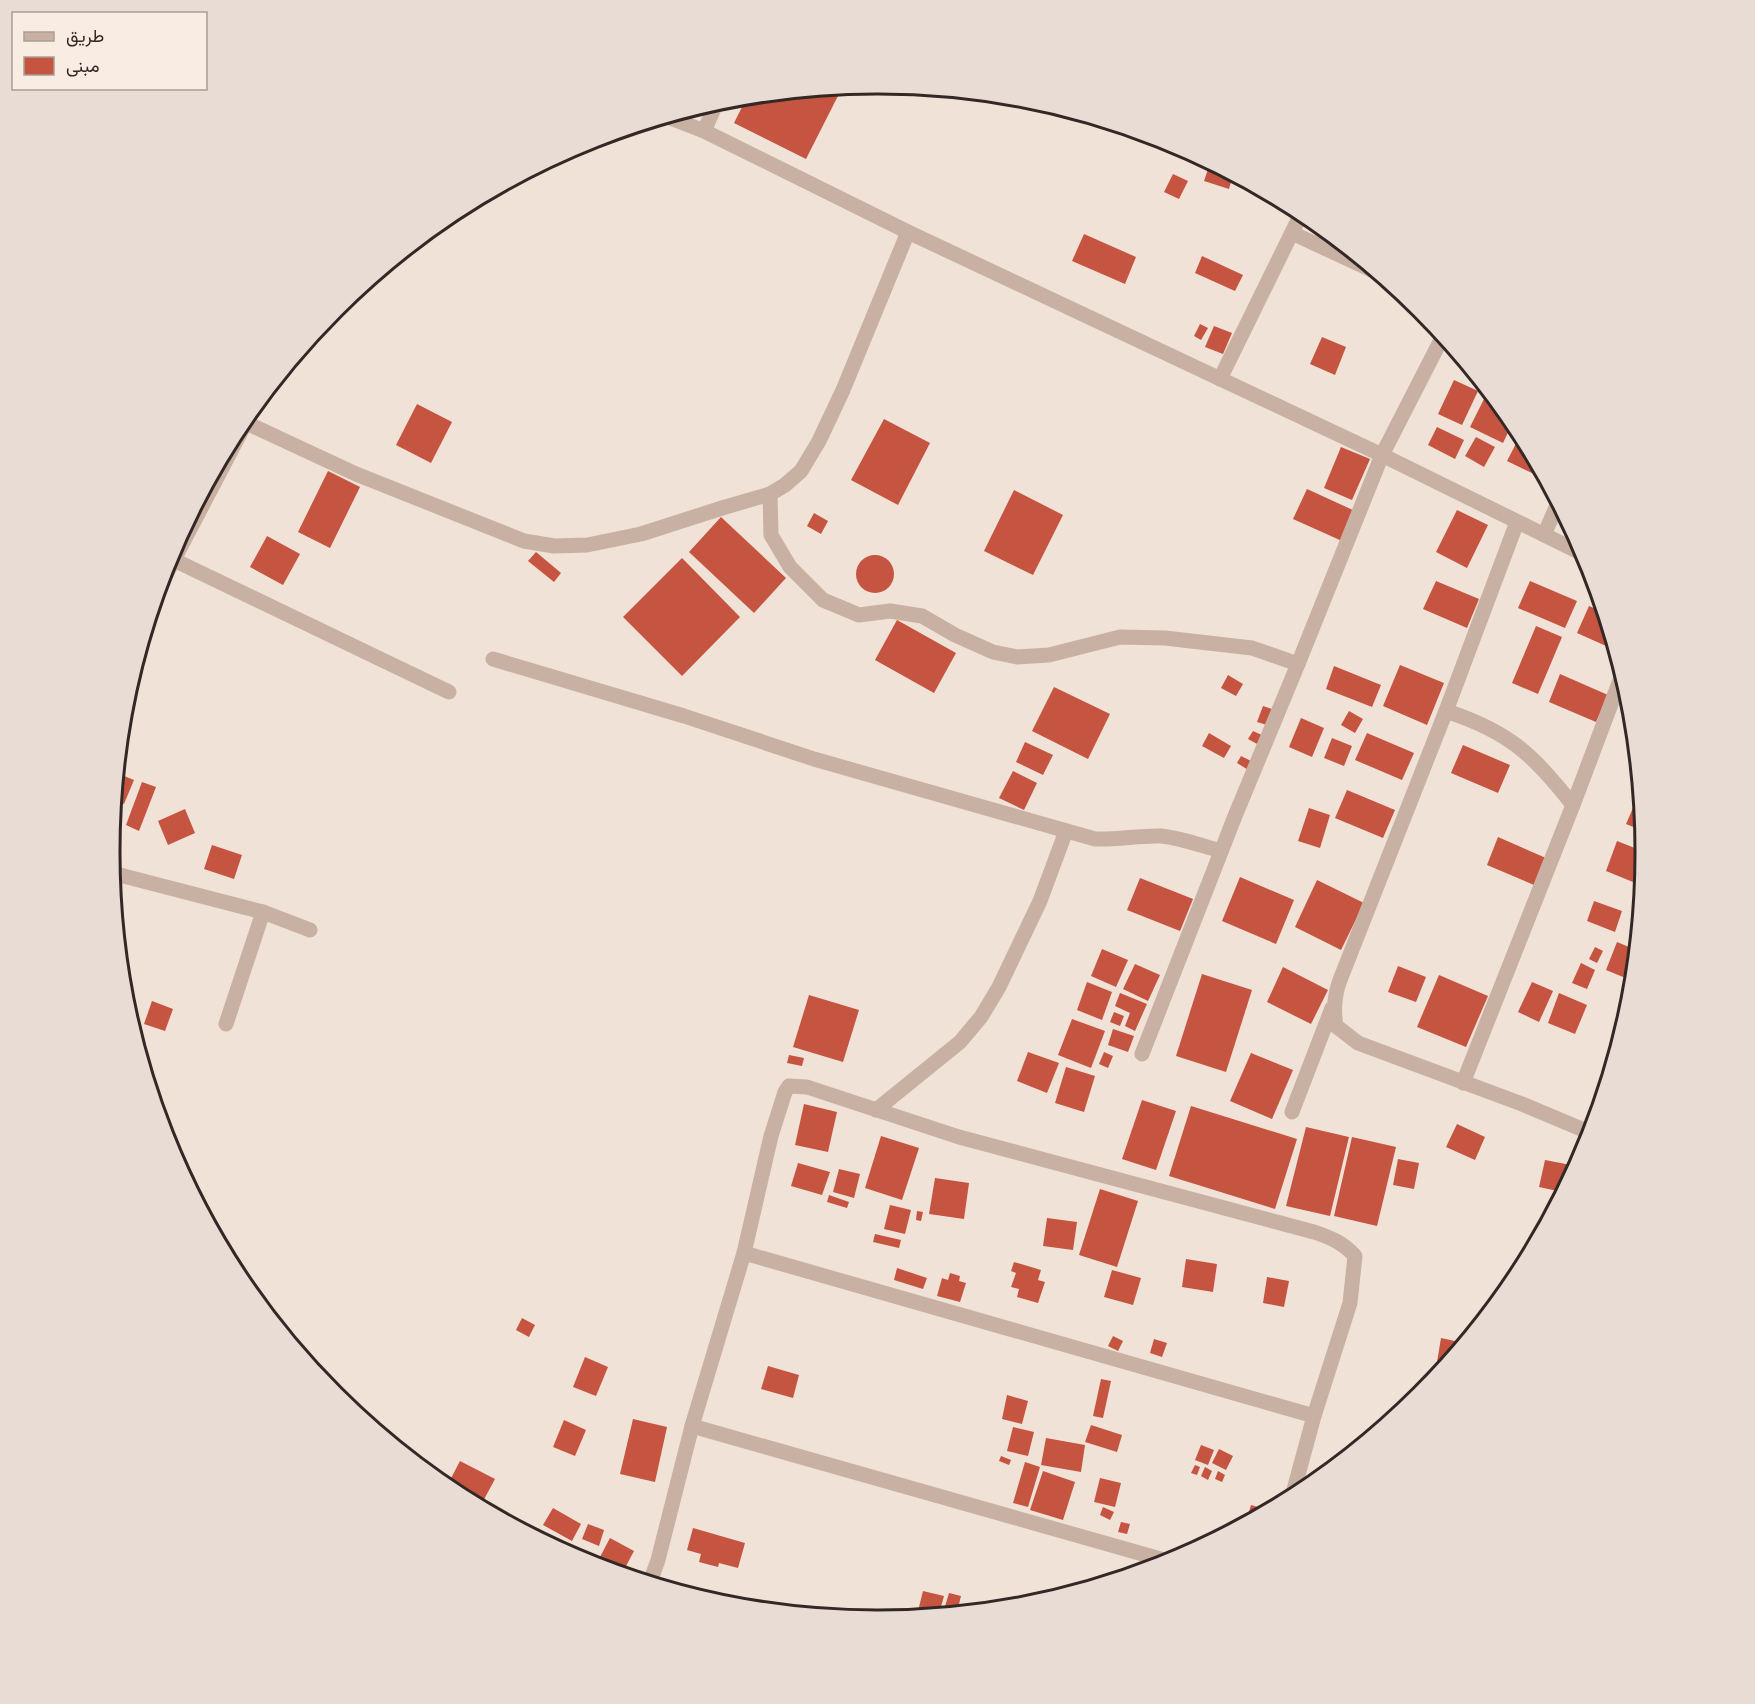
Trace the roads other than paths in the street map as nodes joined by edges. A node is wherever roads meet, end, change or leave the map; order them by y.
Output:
1 (712, 113) edge
2 (678, 121) edge
3 (704, 131) junction
4 (1297, 222) edge
5 (908, 232) junction
6 (1292, 233) junction
7 (1350, 260) edge
8 (1439, 344) edge
9 (1220, 379) junction
10 (252, 426) edge
11 (1382, 455) junction
12 (770, 494) junction
13 (1554, 512) edge
14 (1517, 522) junction
15 (1544, 535) junction
16 (1571, 548) edge
17 (175, 570) edge
18 (493, 659) dead end
19 (1299, 664) junction
20 (1617, 689) edge
21 (449, 692) dead end
22 (1446, 711) junction
23 (1573, 805) junction
24 (1066, 831) junction
25 (1221, 851) junction
26 (121, 875) edge
27 (263, 912) junction
28 (310, 930) dead end
29 (1333, 1005) junction
30 (226, 1024) dead end
31 (1142, 1053) dead end
32 (1463, 1083) junction
33 (876, 1110) junction
34 (1292, 1112) dead end
35 (1582, 1129) edge
36 (744, 1253) junction
37 (1314, 1416) junction
38 (692, 1426) junction
39 (1296, 1483) edge
40 (1153, 1557) edge
41 (652, 1575) edge

1 - 3 street
2 - 3 street
3 - 5 street
4 - 6 street
5 - 9 street
5 - 12 street
6 - 7 street
6 - 9 street
8 - 11 street
9 - 11 street
10 - 12 street
11 - 14 street
11 - 19 street
12 - 19 street
13 - 15 street
14 - 15 street
14 - 22 street
15 - 16 street
17 - 21 street
18 - 24 street
19 - 25 street
20 - 23 street
22 - 23 street
22 - 29 street
23 - 32 street
24 - 25 street
24 - 33 street
25 - 31 street
26 - 27 street
27 - 28 street
27 - 30 street
29 - 32 street
29 - 34 street
32 - 35 street
33 - 36 street
33 - 37 street
36 - 37 street
36 - 38 street
37 - 39 street
38 - 40 street
38 - 41 street

